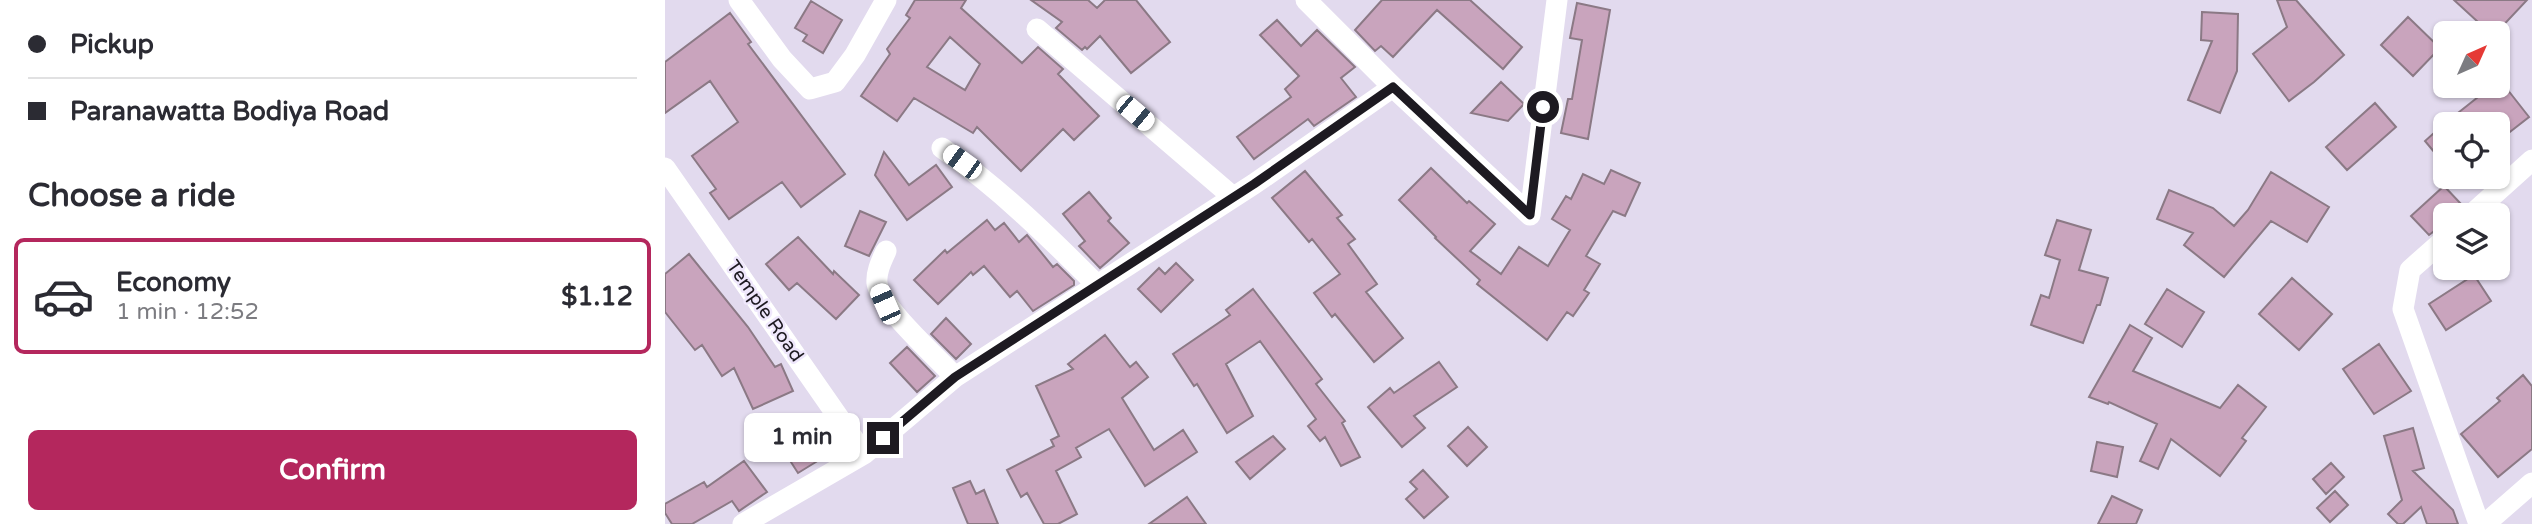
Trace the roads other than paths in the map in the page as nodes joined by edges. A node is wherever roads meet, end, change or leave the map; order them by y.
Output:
1 (739, 0) edge
2 (886, 0) edge
3 (1306, 0) edge
4 (1557, 0) edge
5 (1037, 29) dead end
6 (1393, 87) junction
7 (943, 148) dead end
8 (2532, 160) edge
9 (665, 168) edge
10 (1233, 197) junction
11 (2484, 203) edge
12 (2433, 250) edge
13 (885, 251) dead end
14 (1097, 285) junction
15 (955, 377) junction
16 (864, 454) junction
17 (2532, 483) edge
18 (743, 524) edge
19 (2479, 524) edge
20 (2485, 524) edge

1 - 2 street
3 - 6 street
4 - 6 street
5 - 10 street
6 - 10 street
7 - 14 street
8 - 11 street
9 - 16 street, Temple Road
10 - 14 street
12 - 19 street
13 - 15 street
14 - 15 street
15 - 16 street
16 - 18 street
17 - 20 street

